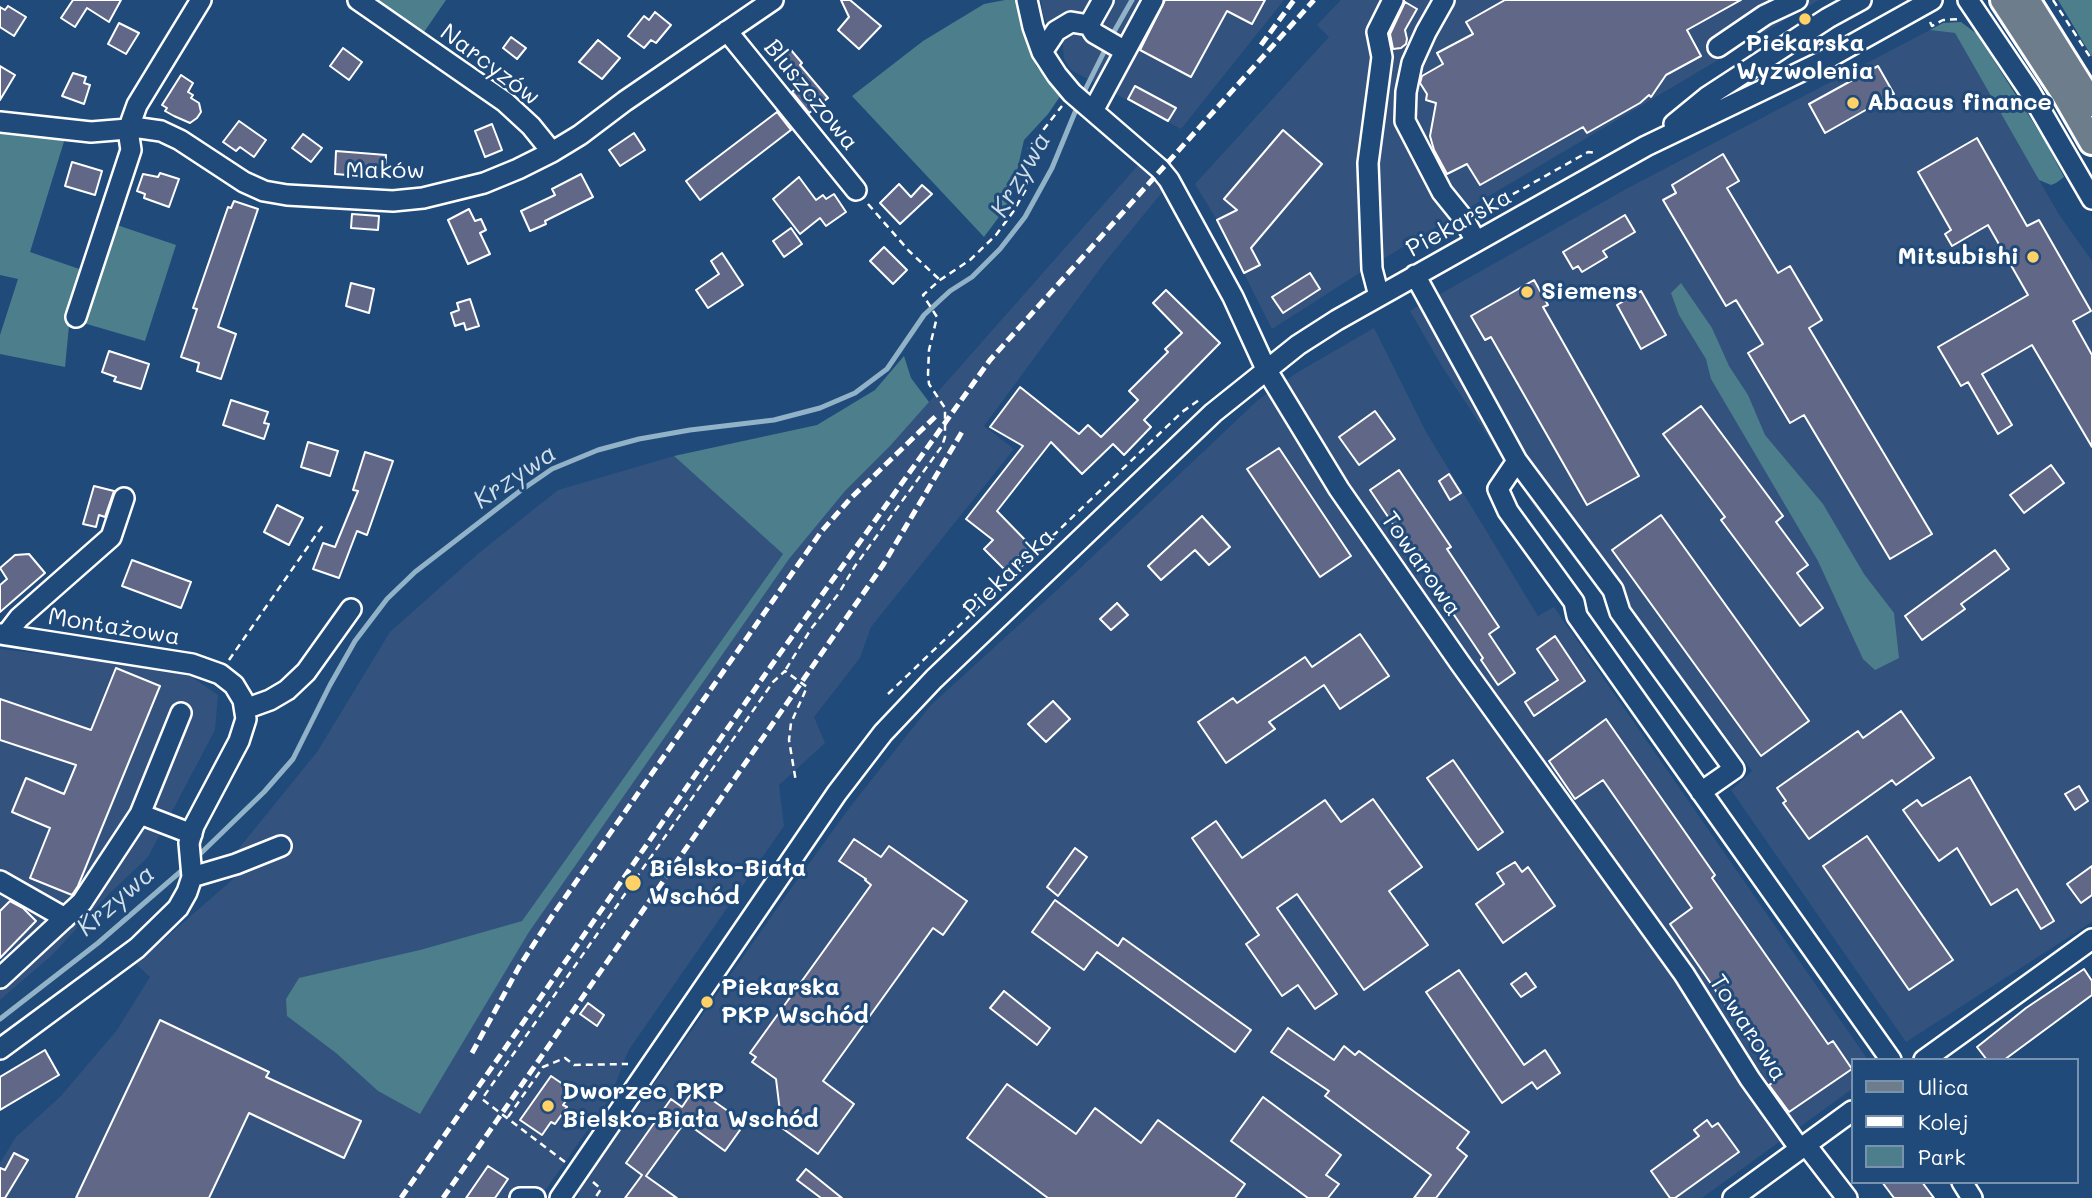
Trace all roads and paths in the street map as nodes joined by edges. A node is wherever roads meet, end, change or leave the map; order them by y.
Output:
1 (201, 0) edge
2 (358, 0) edge
3 (773, 0) edge
4 (1027, 0) edge
5 (1103, 0) edge
6 (1153, 0) edge
7 (1393, 0) edge
8 (1444, 0) edge
9 (1797, 0) edge
10 (1861, 0) edge
11 (1931, 0) edge
12 (1968, 0) edge
13 (2053, 0) edge
14 (2012, 2) edge
15 (1091, 29) junction
16 (727, 31) junction
17 (1718, 47) dead end
18 (1121, 49) junction
19 (1042, 52) junction
20 (2092, 60) edge
21 (1072, 93) junction
22 (2092, 104) edge
23 (1090, 108) junction
24 (0, 122) edge
25 (128, 130) junction
26 (2092, 142) edge
27 (1646, 146) junction
28 (552, 152) junction
29 (856, 190) joint
30 (2092, 199) edge
31 (1476, 241) junction
32 (1415, 275) junction
33 (940, 280) junction
34 (1379, 296) junction
35 (76, 317) dead end
36 (1265, 369) junction
37 (1517, 461) junction
38 (124, 498) dead end
39 (323, 525) dead end
40 (351, 609) dead end
41 (3, 634) edge
42 (785, 671) junction
43 (220, 674) junction
44 (245, 709) junction
45 (181, 713) dead end
46 (796, 782) dead end
47 (1701, 792) junction
48 (140, 814) junction
49 (190, 838) junction
50 (281, 846) dead end
51 (192, 877) junction
52 (0, 881) edge
53 (65, 918) junction
54 (2092, 939) edge
55 (0, 978) edge
56 (0, 1049) edge
57 (635, 1055) dead end
58 (1890, 1058) edge
59 (1927, 1058) edge
60 (1850, 1112) edge
61 (508, 1117) junction
62 (1803, 1147) junction
63 (578, 1172) junction
64 (520, 1198) edge
65 (535, 1198) edge
66 (560, 1198) edge
67 (1732, 1198) edge
68 (1847, 1198) edge

1 - 25 street
2 - 28 street, Narcyzów
3 - 16 street, Maków
4 - 19 street, Towarowa
5 - 15 street
6 - 18 street
7 - 34 street
8 - 31 street
9 - 17 street
10 - 27 street, Piekarska
11 - 27 street, Piekarska
12 - 30 street
13 - 20 path
14 - 22 main road
14 - 26 main road
15 - 18 street
15 - 19 street
16 - 28 street, Maków
16 - 29 street, Bluszczowa
18 - 23 street
19 - 21 street, Towarowa
21 - 23 street, Towarowa
21 - 33 path
23 - 36 street, Towarowa
24 - 25 street, Maków
25 - 28 street, Maków
25 - 35 street
27 - 31 street, Piekarska
29 - 33 path
31 - 32 street, Piekarska
32 - 34 street, Piekarska
32 - 37 street
33 - 42 path
34 - 36 street, Piekarska
36 - 62 street, Towarowa
36 - 63 street, Piekarska
37 - 47 street
37 - 47 street
38 - 41 street
39 - 43 path
40 - 44 street
41 - 43 street, Montażowa
42 - 46 path
42 - 61 path
43 - 44 street
44 - 49 street
45 - 48 street
47 - 58 street
48 - 49 street
48 - 53 street
49 - 51 street
50 - 51 street
51 - 56 street
52 - 53 street
53 - 55 street
54 - 59 street
57 - 61 path
60 - 62 street
61 - 63 path
62 - 67 street
62 - 68 street, Towarowa
63 - 66 street, Piekarska
64 - 65 street

